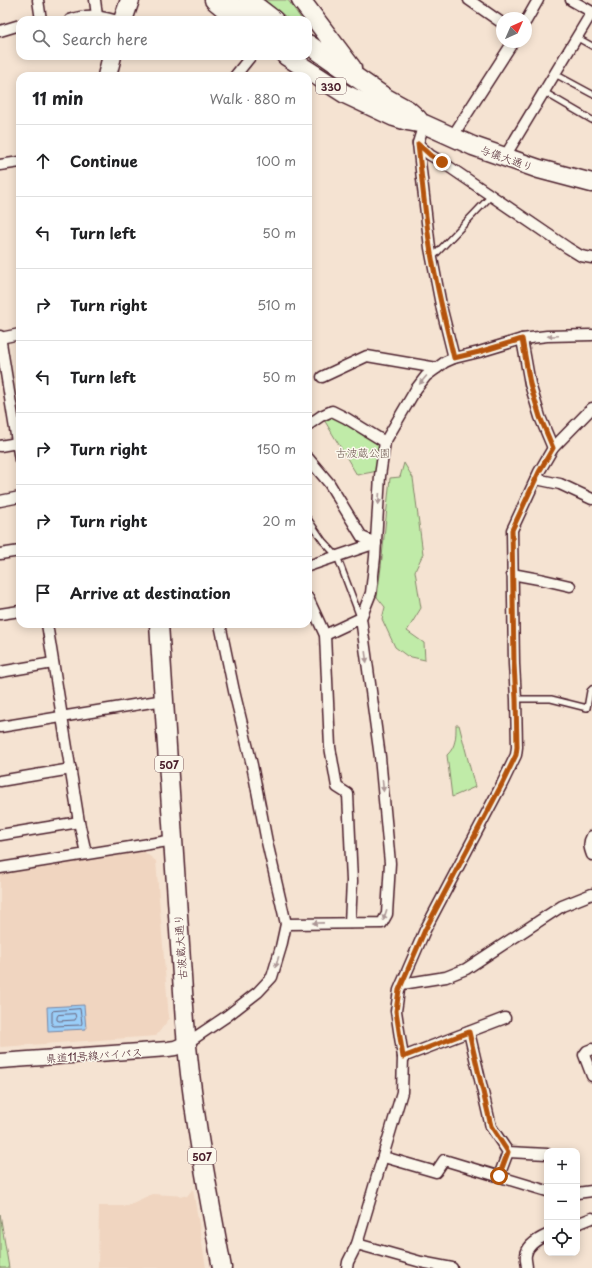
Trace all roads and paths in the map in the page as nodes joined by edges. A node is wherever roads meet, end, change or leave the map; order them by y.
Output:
1 (38, 0) edge
2 (94, 0) edge
3 (130, 0) edge
4 (214, 0) edge
5 (229, 0) edge
6 (236, 0) edge
7 (248, 0) edge
8 (301, 0) edge
9 (469, 0) edge
10 (538, 0) edge
11 (571, 0) edge
12 (531, 12) edge
13 (592, 12) edge
14 (40, 16) edge
15 (97, 16) edge
16 (124, 16) edge
17 (233, 16) edge
18 (248, 16) edge
19 (255, 16) edge
20 (269, 16) edge
21 (496, 19) edge
22 (319, 25) junction
23 (16, 26) edge
24 (0, 32) edge
25 (576, 37) junction
26 (592, 46) edge
27 (509, 48) edge
28 (312, 49) edge
29 (312, 53) edge
30 (312, 55) edge
31 (111, 60) edge
32 (248, 60) edge
33 (292, 60) edge
34 (108, 72) edge
35 (238, 72) edge
36 (310, 72) edge
37 (312, 73) edge
38 (555, 74) junction
39 (363, 82) junction
40 (544, 92) junction
41 (592, 94) edge
42 (383, 104) junction
43 (592, 120) edge
44 (424, 124) junction
45 (452, 137) junction
46 (418, 144) junction
47 (504, 158) junction
48 (16, 163) edge
49 (0, 165) edge
50 (592, 182) edge
51 (491, 196) junction
52 (432, 258) junction
53 (592, 258) edge
54 (16, 335) edge
55 (592, 335) edge
56 (0, 337) edge
57 (522, 339) junction
58 (454, 358) junction
59 (437, 368) junction
60 (322, 377) dead end
61 (4, 392) edge
62 (592, 408) edge
63 (312, 422) edge
64 (16, 439) edge
65 (384, 442) junction
66 (16, 443) edge
67 (0, 446) edge
68 (553, 448) junction
69 (312, 463) edge
70 (536, 479) junction
71 (16, 498) edge
72 (592, 499) edge
73 (0, 501) edge
74 (312, 524) edge
75 (376, 543) junction
76 (16, 552) edge
77 (0, 554) edge
78 (337, 556) junction
79 (312, 565) edge
80 (512, 574) junction
81 (570, 586) dead end
82 (312, 606) edge
83 (16, 611) edge
84 (0, 614) edge
85 (361, 618) junction
86 (48, 628) edge
87 (159, 628) edge
88 (221, 628) edge
89 (326, 634) junction
90 (53, 663) junction
91 (0, 672) edge
92 (592, 689) edge
93 (516, 699) junction
94 (164, 700) junction
95 (62, 716) junction
96 (0, 727) edge
97 (71, 769) junction
98 (0, 781) edge
99 (79, 822) junction
100 (0, 835) edge
101 (592, 836) edge
102 (174, 840) junction
103 (86, 853) junction
104 (592, 855) edge
105 (0, 868) edge
106 (592, 894) edge
107 (350, 923) junction
108 (286, 924) junction
109 (402, 984) junction
110 (505, 1018) dead end
111 (469, 1032) junction
112 (187, 1043) junction
113 (592, 1049) edge
114 (403, 1057) junction
115 (0, 1061) edge
116 (592, 1076) edge
117 (508, 1152) junction
118 (544, 1154) edge
119 (384, 1157) junction
120 (499, 1176) junction
121 (544, 1190) edge
122 (592, 1191) edge
123 (580, 1193) edge
124 (592, 1218) edge
125 (580, 1223) edge
126 (544, 1236) edge
127 (357, 1244) junction
128 (421, 1265) edge
129 (222, 1268) edge
130 (347, 1268) edge
131 (452, 1268) edge
132 (527, 1268) edge

1 - 14 street
2 - 15 street
3 - 16 highway
4 - 17 highway
5 - 18 main road
6 - 19 main road
7 - 20 highway
8 - 22 highway, 330
9 - 21 street
10 - 12 street
11 - 13 street
13 - 25 street
22 - 28 highway, 330
22 - 39 highway, 330
23 - 24 street
25 - 26 lane
25 - 38 street
27 - 45 street
29 - 39 highway, 330
30 - 42 main road
31 - 34 highway
32 - 35 street
33 - 36 highway, 330
37 - 42 highway, 330
38 - 40 street
38 - 41 lane
39 - 42 highway, 330
40 - 43 lane
40 - 47 street
42 - 44 highway, 与儀大通り / 330
44 - 45 highway, 与儀大通り / 330
44 - 46 street
45 - 47 highway, 与儀大通り / 330
46 - 51 street
46 - 52 street
47 - 50 highway, 与儀大通り / 330
48 - 49 street
51 - 52 lane
51 - 53 street
52 - 58 street
54 - 56 street
55 -> 57 street
56 - 61 street
57 - 58 street
57 - 68 street
58 - 59 street
59 - 60 street
59 -> 65 street
61 - 64 street
62 - 68 street
63 - 65 street
65 -> 75 street
66 - 67 street
68 - 70 street
69 - 75 street
70 - 72 street
70 - 80 street
71 - 73 street
74 - 78 lane
75 - 78 street
75 - 85 street
76 - 77 street
78 - 79 street
78 - 85 lane
80 - 81 street
80 - 93 street
82 - 89 street
83 - 84 street
85 - 89 street
85 -> 107 street
86 - 90 street
87 - 94 highway, 古波蔵大通り / 507
88 - 108 street
89 - 107 street
90 - 91 street
90 - 95 street
92 - 93 lane
93 - 109 street
94 - 95 street
94 - 102 highway, 古波蔵大通り / 507
95 - 96 street
95 - 97 street
97 - 98 street
97 - 99 street
99 - 100 street
99 - 103 street
101 - 104 street
102 - 103 street
102 - 112 highway, 古波蔵大通り / 507
103 - 105 street
106 - 109 street
107 -> 108 street
108 -> 112 street
109 - 114 street
110 - 111 street
111 - 114 street
111 - 117 street
112 - 115 main road, 県道11号線バイパス
112 - 129 highway, 古波蔵大通り / 507
113 - 116 street
114 - 119 street
117 - 118 street
117 - 120 street
119 - 120 street
119 - 127 street
120 - 121 street
122 - 123 street
124 - 125 street
126 - 132 street
127 - 128 street
127 - 130 street
128 - 131 street

